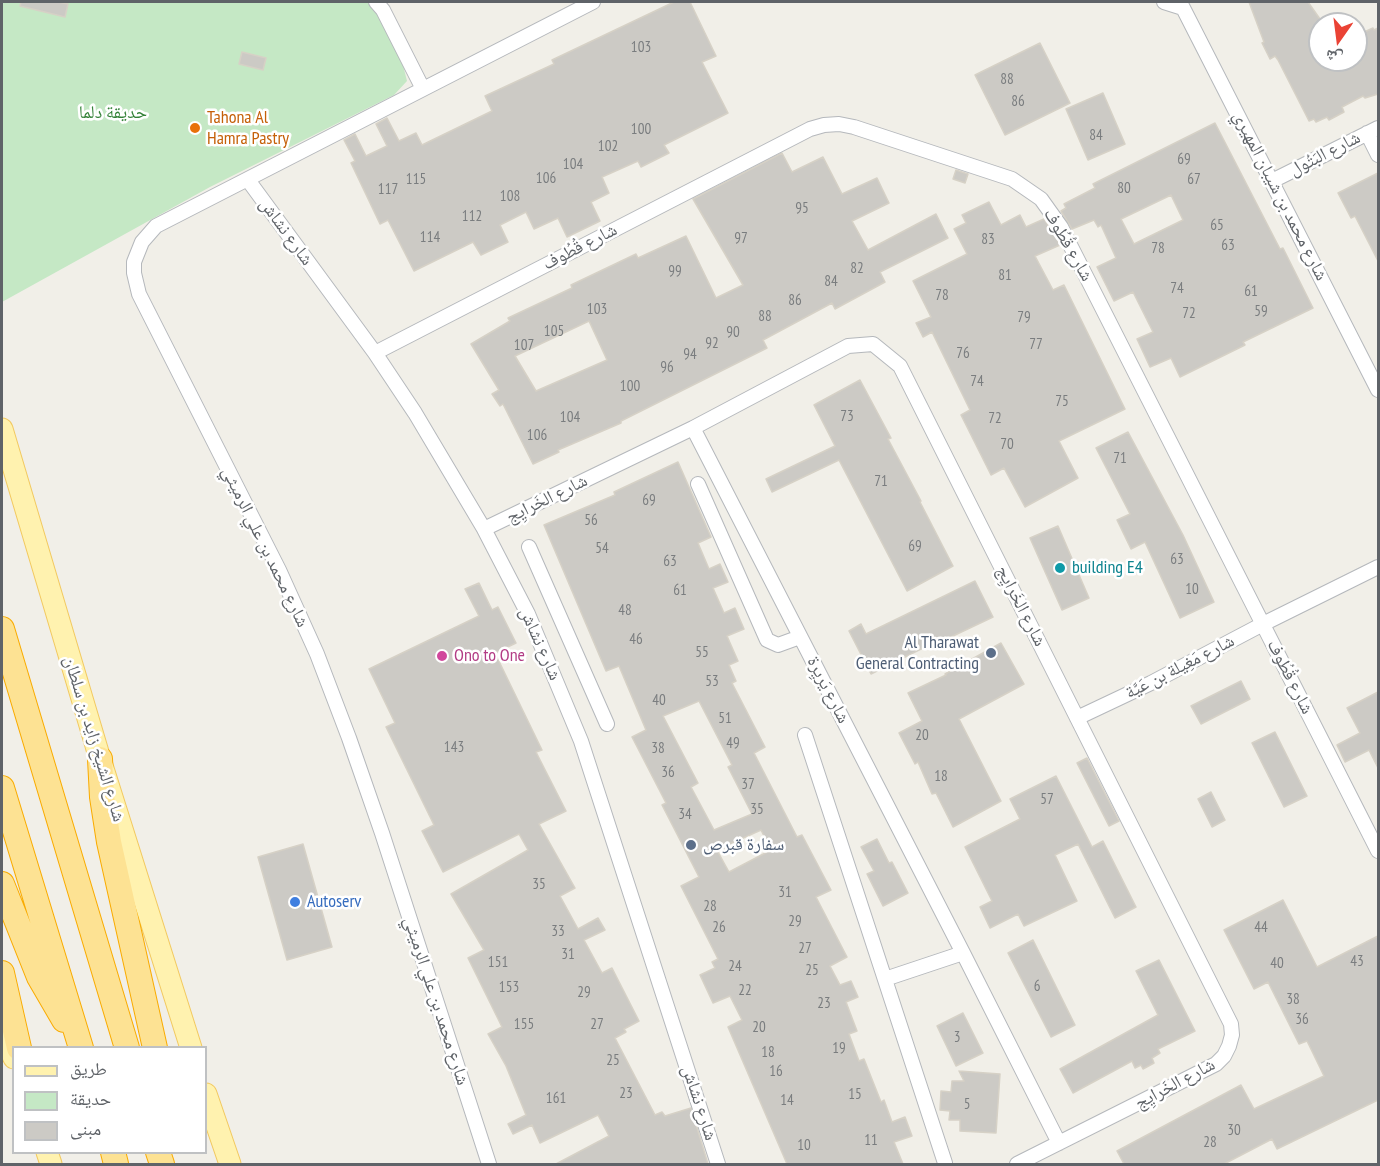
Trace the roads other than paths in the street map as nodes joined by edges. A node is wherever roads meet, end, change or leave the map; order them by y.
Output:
1 (593, 2) edge
2 (1164, 2) edge
3 (381, 4) edge
4 (1182, 5) edge
5 (423, 89) junction
6 (1372, 131) edge
7 (1378, 155) edge
8 (248, 180) junction
9 (1272, 181) junction
10 (375, 353) junction
11 (1378, 390) edge
12 (693, 428) junction
13 (2, 429) edge
14 (698, 484) dead end
15 (484, 529) junction
16 (745, 530) junction
17 (721, 536) junction
18 (529, 547) dead end
19 (1378, 567) edge
20 (1263, 624) junction
21 (2, 630) edge
22 (567, 633) junction
23 (800, 637) junction
24 (542, 644) junction
25 (1077, 718) junction
26 (607, 724) dead end
27 (805, 735) dead end
28 (100, 759) junction
29 (2, 788) edge
30 (1378, 851) edge
31 (2, 884) edge
32 (963, 953) junction
33 (2, 974) edge
34 (885, 980) junction
35 (2, 1033) edge
36 (79, 1041) edge
37 (19, 1046) edge
38 (127, 1046) edge
39 (155, 1046) edge
40 (191, 1046) edge
41 (12, 1054) edge
42 (207, 1097) edge
43 (1059, 1143) junction
44 (945, 1163) edge
45 (230, 1164) edge
46 (489, 1164) edge
47 (718, 1164) edge
48 (1017, 1164) edge

1 - 5 street, شارع محمد بن علي الرميثي
2 - 4 street
3 - 5 street
4 - 9 street, شارع محمد بن شيبان المهيري
5 - 8 street, شارع محمد بن علي الرميثي
6 - 7 street
6 - 9 street, شارع البَتُول
8 - 10 street, شارع نشاش
8 - 46 street, شارع محمد بن علي الرميثي
9 - 11 street, شارع محمد بن شيبان المهيري
10 - 15 street, شارع نشاش
10 - 20 street, شارع قُطُوف
12 - 15 street, شارع الخَرايِج
12 - 16 street, شارع يَريِرة
12 - 25 street, شارع الخَرايِج
13 - 28 main road, شارع الشيخ زايد بن سلطان
14 - 17 street
15 - 24 street, شارع نشاش
16 - 17 street
16 - 23 street, شارع يَريِرة
17 - 23 street
18 - 22 street
19 - 20 street, شارع مَغِيلة بن عَيَّة
20 - 25 street, شارع مَغِيلة بن عَيَّة
20 - 30 street, شارع قُطُوف
21 - 38 highway
22 - 24 street
22 - 26 street
23 - 32 street, شارع يَريِرة
24 - 47 street, شارع نشاش
25 - 43 street, شارع الخَرايِج
27 - 34 street
28 - 39 highway
28 - 40 main road, شارع الشيخ زايد بن سلطان
29 - 36 highway
31 - 36 highway
32 - 34 street
32 - 43 street, شارع يَريِرة
33 - 37 highway
34 - 44 street
35 - 41 main road
42 - 45 main road
43 - 48 street, شارع الخَرايِج

